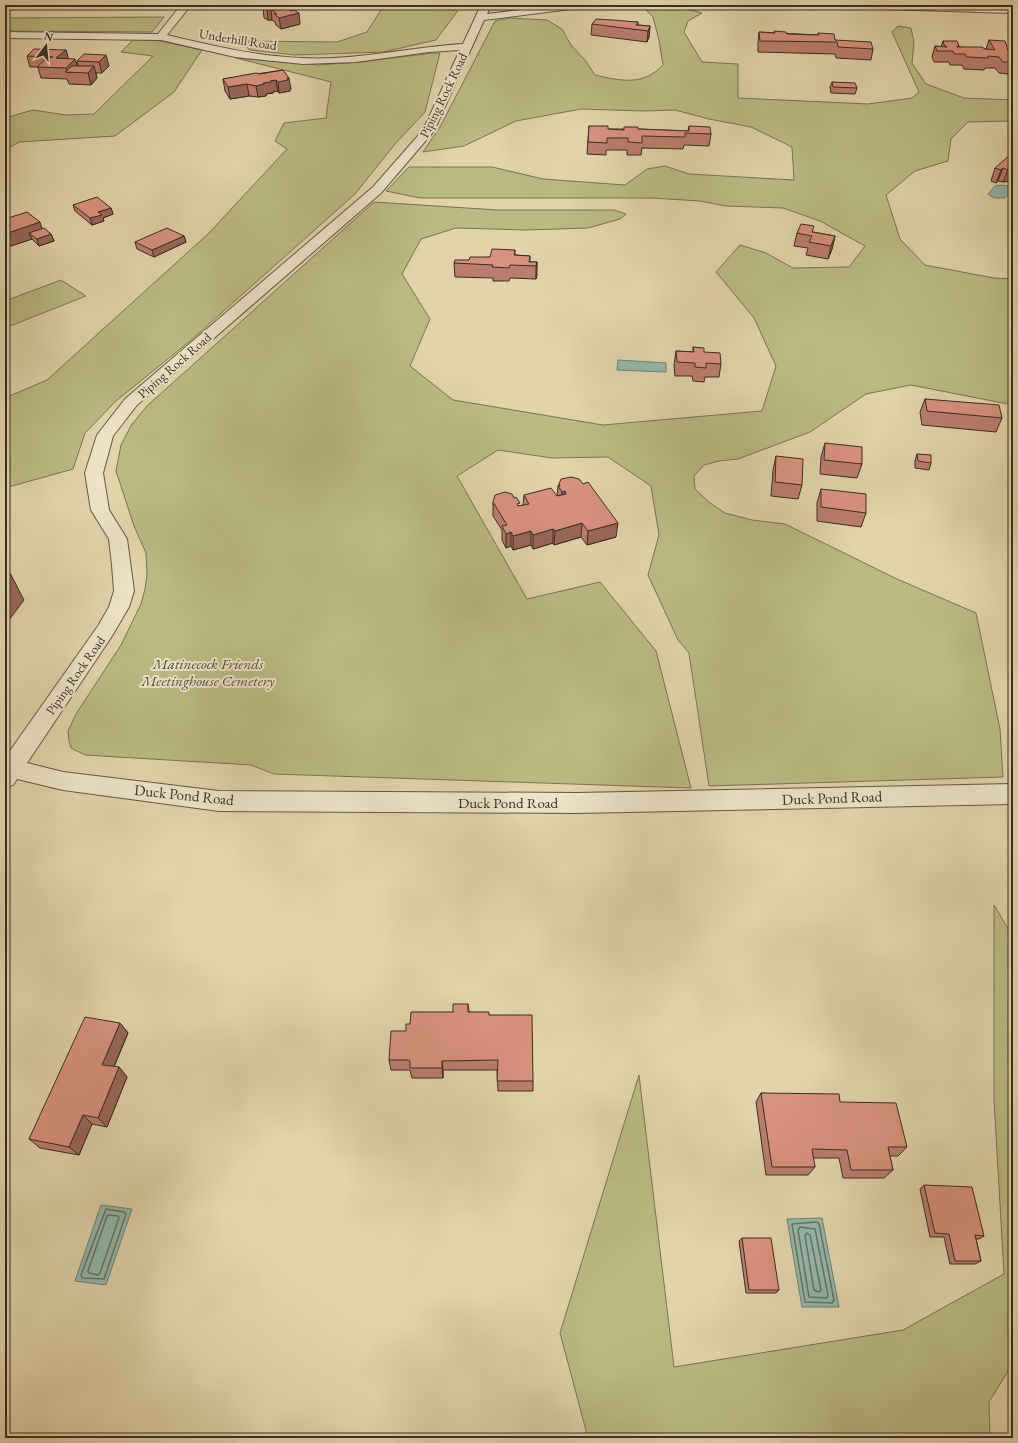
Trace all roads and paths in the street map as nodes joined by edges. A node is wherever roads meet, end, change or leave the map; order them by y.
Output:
1 (186, 5) edge
2 (579, 5) edge
3 (750, 5) edge
4 (841, 5) edge
5 (850, 5) edge
6 (1013, 10) edge
7 (483, 11) edge
8 (5, 35) edge
9 (161, 37) junction
10 (466, 47) junction
11 (7, 771) edge
12 (1013, 794) edge

1 - 9 street
2 - 7 street
3 - 4 street
5 - 6 street
7 - 10 street, Piping Rock Road
8 - 9 street, Underhill Road
9 - 10 street, Underhill Road
10 - 11 street, Piping Rock Road
11 - 12 street, Duck Pond Road

